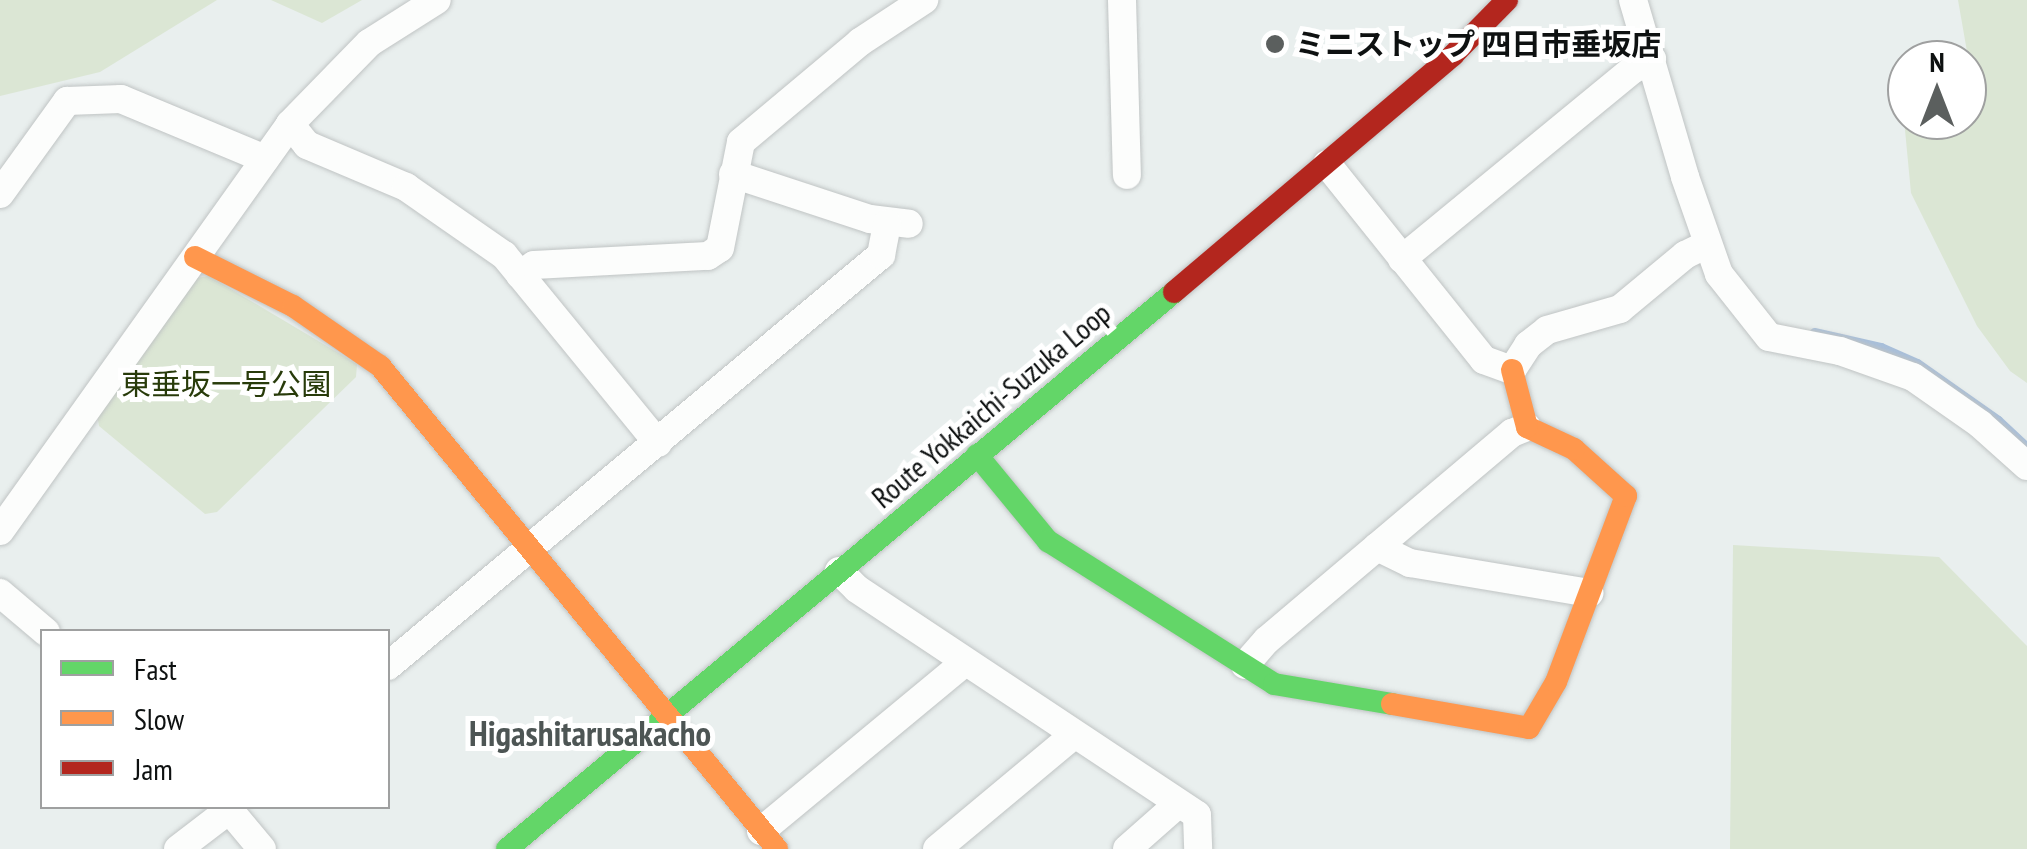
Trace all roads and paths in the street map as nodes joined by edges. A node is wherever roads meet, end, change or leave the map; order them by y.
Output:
1 (438, 0) edge
2 (924, 0) edge
3 (1122, 0) edge
4 (1507, 0) edge
5 (1633, 0) edge
6 (1652, 59) junction
7 (290, 124) junction
8 (265, 159) junction
9 (1327, 164) junction
10 (733, 174) junction
11 (1127, 175) dead end
12 (0, 194) edge
13 (1700, 248) junction
14 (195, 257) junction
15 (1402, 259) junction
16 (520, 275) junction
17 (1512, 370) junction
18 (1527, 427) junction
19 (658, 443) junction
20 (977, 456) junction
21 (2027, 466) edge
22 (0, 531) edge
23 (529, 547) junction
24 (1377, 547) junction
25 (839, 571) junction
26 (1590, 592) junction
27 (0, 593) edge
28 (42, 629) edge
29 (965, 662) junction
30 (390, 664) edge
31 (1244, 665) junction
32 (668, 715) junction
33 (1074, 735) junction
34 (1178, 804) junction
35 (226, 809) edge
36 (228, 809) edge
37 (769, 840) edge
38 (178, 849) edge
39 (262, 849) edge
40 (507, 849) edge
41 (937, 849) edge
42 (1127, 849) edge
43 (1198, 849) edge

1 - 7 street
2 - 10 street
3 - 11 street
4 - 9 street, Route Yokkaichi-Suzuka Loop
5 - 6 street
6 - 13 street
6 - 15 street
7 - 8 street
7 - 16 street
8 - 12 street
8 - 14 street
9 - 15 street
9 - 20 street, Route Yokkaichi-Suzuka Loop
10 - 16 street
10 - 19 street
13 - 17 street
13 - 21 street
14 - 22 street
14 - 23 street
15 - 17 street
16 - 19 street
17 - 18 street
18 - 24 street
18 - 26 street
19 - 23 street
20 - 25 street, Route Yokkaichi-Suzuka Loop
20 - 31 street
23 - 30 street
23 - 32 street
24 - 26 street
24 - 31 street
25 - 29 street
25 - 32 street, Route Yokkaichi-Suzuka Loop
26 - 31 street
27 - 28 street
29 - 33 street
29 - 37 street
32 - 37 street
32 - 40 street, Route Yokkaichi-Suzuka Loop
33 - 34 street
33 - 41 street
34 - 42 street
34 - 43 street
35 - 38 street
36 - 39 street

